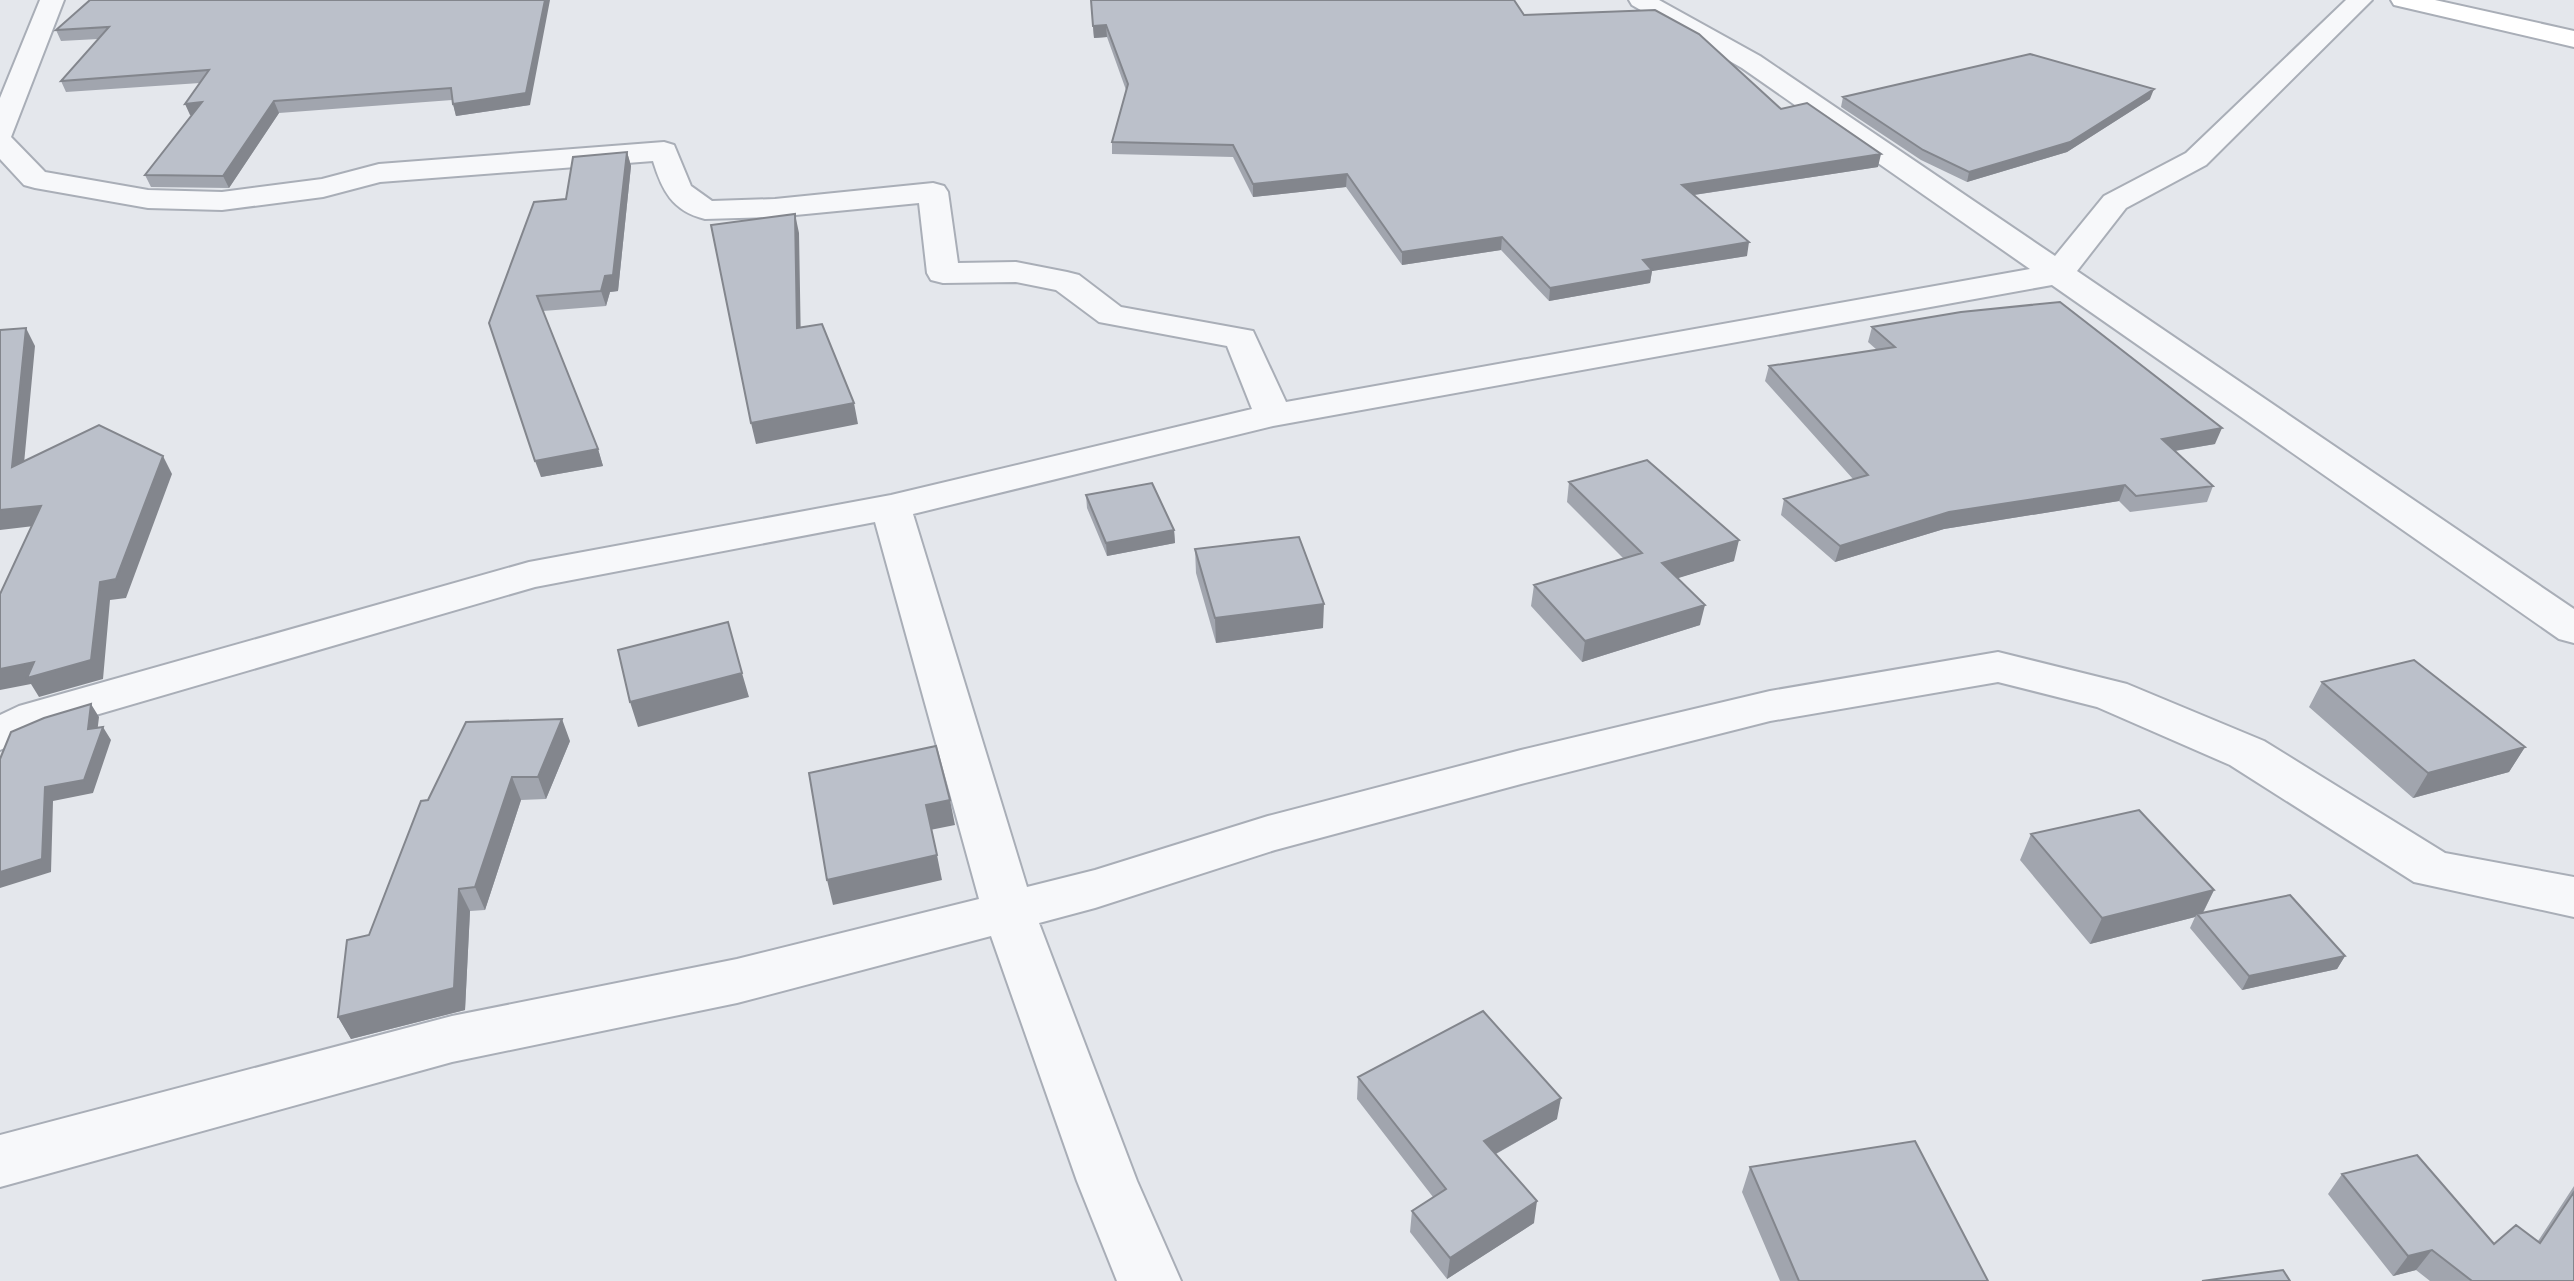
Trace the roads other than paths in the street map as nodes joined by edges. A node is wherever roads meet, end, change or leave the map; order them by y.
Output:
1 (52, 0) edge
2 (1641, 0) edge
3 (2360, 0) edge
4 (2403, 0) edge
5 (2574, 39) edge
6 (0, 133) edge
7 (0, 142) edge
8 (2058, 274) junction
9 (1273, 415) junction
10 (891, 507) junction
11 (2574, 629) edge
12 (0, 734) edge
13 (2574, 897) edge
14 (1008, 911) junction
15 (0, 1161) edge
16 (1149, 1281) edge

1 - 6 street
2 - 8 street
3 - 8 street
4 - 5 street
7 - 9 street
8 - 9 street
8 - 11 street
9 - 10 street
10 - 12 street
10 - 14 street
13 - 14 street
14 - 15 street
14 - 16 street

